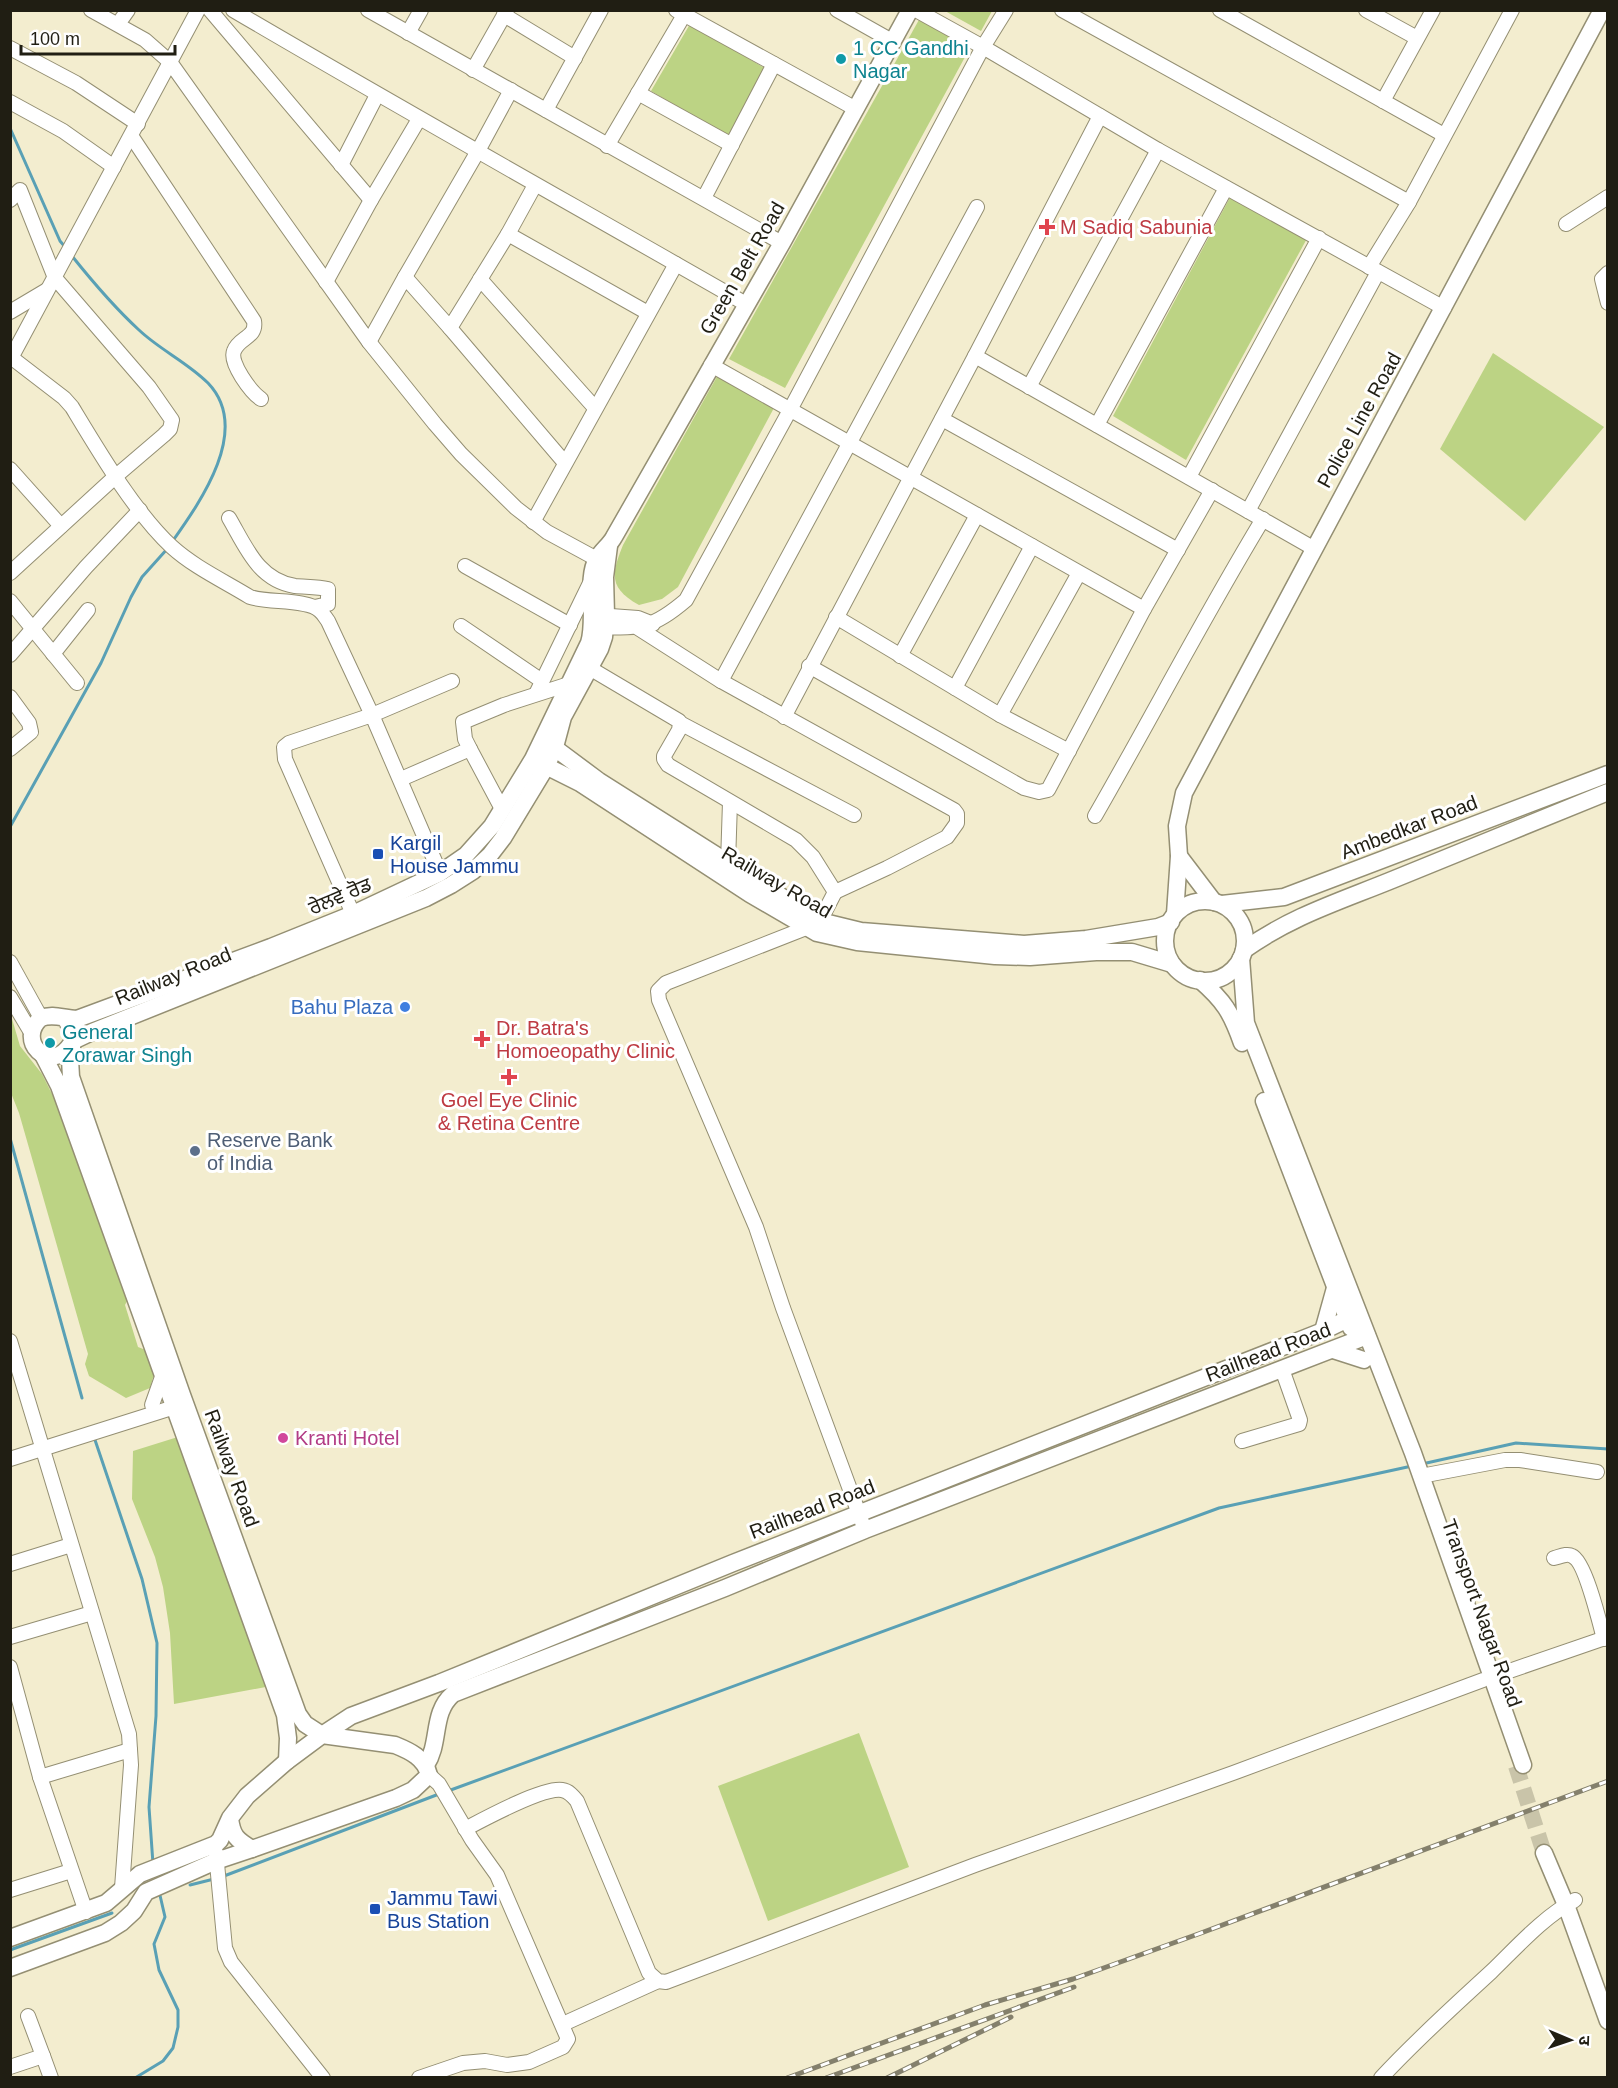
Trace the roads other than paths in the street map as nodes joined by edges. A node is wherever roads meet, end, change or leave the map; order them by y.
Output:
1 (92, 10) edge
2 (128, 10) edge
3 (198, 10) edge
4 (210, 10) edge
5 (233, 10) edge
6 (368, 10) edge
7 (421, 10) edge
8 (601, 10) edge
9 (837, 10) edge
10 (910, 10) edge
11 (916, 10) edge
12 (1006, 10) edge
13 (1062, 10) edge
14 (1220, 10) edge
15 (1366, 10) edge
16 (1433, 10) edge
17 (1512, 10) edge
18 (1602, 10) edge
19 (506, 13) edge
20 (680, 13) edge
21 (118, 24) junction
22 (408, 33) junction
23 (1417, 38) junction
24 (892, 42) junction
25 (983, 47) junction
26 (10, 48) edge
27 (575, 58) junction
28 (170, 62) junction
29 (774, 64) junction
30 (473, 70) junction
31 (511, 90) junction
32 (638, 93) junction
33 (377, 95) junction
34 (1383, 101) junction
35 (10, 102) edge
36 (856, 109) junction
37 (546, 110) junction
38 (1100, 116) junction
39 (419, 120) junction
40 (135, 131) junction
41 (1444, 135) junction
42 (732, 145) junction
43 (607, 146) junction
44 (1158, 150) junction
45 (478, 151) junction
46 (341, 165) junction
47 (114, 167) junction
48 (535, 185) junction
49 (1226, 188) junction
50 (1608, 197) edge
51 (704, 198) junction
52 (10, 200) edge
53 (371, 200) junction
54 (1409, 202) junction
55 (977, 207) dead end
56 (1566, 224) dead end
57 (508, 234) junction
58 (1319, 238) junction
59 (782, 243) junction
60 (676, 264) junction
61 (1374, 269) junction
62 (1608, 273) edge
63 (405, 277) junction
64 (55, 279) junction
65 (480, 279) junction
66 (326, 282) junction
67 (1608, 303) edge
68 (746, 304) junction
69 (1444, 308) junction
70 (10, 312) edge
71 (648, 313) junction
72 (450, 328) junction
73 (369, 342) junction
74 (975, 356) junction
75 (11, 359) edge
76 (711, 365) junction
77 (1029, 387) junction
78 (261, 399) dead end
79 (595, 408) junction
80 (790, 410) junction
81 (942, 419) junction
82 (1097, 425) junction
83 (849, 443) junction
84 (565, 463) junction
85 (10, 469) edge
86 (116, 476) junction
87 (1189, 477) junction
88 (911, 478) junction
89 (1212, 490) junction
90 (140, 510) junction
91 (1248, 511) junction
92 (977, 515) junction
93 (230, 518) dead end
94 (1263, 519) junction
95 (533, 522) junction
96 (61, 526) junction
97 (609, 546) joint
98 (1032, 546) junction
99 (1314, 548) junction
100 (1178, 550) junction
101 (601, 561) junction
102 (465, 566) dead end
103 (10, 573) edge
104 (1079, 573) junction
105 (592, 579) junction
106 (10, 602) edge
107 (315, 607) junction
108 (1144, 609) junction
109 (88, 610) dead end
110 (836, 617) junction
111 (600, 621) junction
112 (653, 624) junction
113 (570, 625) junction
114 (461, 626) dead end
115 (638, 628) junction
116 (32, 630) junction
117 (53, 654) junction
118 (10, 655) edge
119 (900, 656) junction
120 (585, 665) junction
121 (809, 666) junction
122 (452, 681) dead end
123 (542, 681) junction
124 (721, 681) junction
125 (77, 683) dead end
126 (569, 684) junction
127 (955, 688) junction
128 (536, 694) junction
129 (10, 697) edge
130 (372, 715) junction
131 (1000, 715) junction
132 (784, 717) junction
133 (680, 723) junction
134 (549, 744) junction
135 (10, 749) edge
136 (470, 749) junction
137 (1069, 751) junction
138 (540, 763) junction
139 (1608, 774) edge
140 (401, 779) junction
141 (1608, 792) edge
142 (730, 802) junction
143 (502, 809) junction
144 (854, 815) dead end
145 (1095, 816) dead end
146 (1179, 856) junction
147 (728, 862) junction
148 (440, 873) junction
149 (835, 892) junction
150 (1218, 903) junction
151 (353, 914) junction
152 (1173, 918) junction
153 (813, 924) junction
154 (1242, 954) junction
155 (10, 962) edge
156 (1172, 964) junction
157 (1200, 980) junction
158 (10, 997) edge
159 (41, 1018) junction
160 (65, 1018) junction
161 (32, 1034) junction
162 (74, 1041) junction
163 (43, 1055) junction
164 (1335, 1288) junction
165 (1353, 1316) junction
166 (1323, 1331) junction
167 (1362, 1338) junction
168 (11, 1345) edge
169 (1333, 1350) junction
170 (1364, 1360) junction
171 (1282, 1369) junction
172 (163, 1374) junction
173 (179, 1401) junction
174 (154, 1409) junction
175 (183, 1430) junction
176 (1242, 1441) dead end
177 (42, 1444) junction
178 (10, 1449) edge
179 (1406, 1453) junction
180 (10, 1459) edge
181 (1598, 1472) dead end
182 (1417, 1474) junction
183 (859, 1514) junction
184 (865, 1530) junction
185 (71, 1545) junction
186 (1554, 1558) dead end
187 (10, 1564) edge
188 (718, 1569) junction
189 (725, 1588) junction
190 (92, 1613) junction
191 (10, 1637) edge
192 (1606, 1638) edge
193 (267, 1645) junction
194 (10, 1667) edge
195 (1487, 1679) junction
196 (17, 1713) edge
197 (321, 1735) junction
198 (130, 1750) junction
199 (287, 1761) junction
200 (1520, 1766) tunnel mouth
201 (431, 1774) junction
202 (40, 1777) junction
203 (230, 1818) junction
204 (465, 1829) junction
205 (252, 1849) junction
206 (1549, 1850) tunnel mouth
207 (216, 1858) junction
208 (182, 1867) junction
209 (71, 1871) junction
210 (122, 1888) junction
211 (10, 1890) edge
212 (1570, 1902) junction
213 (86, 1911) junction
214 (10, 1938) edge
215 (10, 1968) edge
216 (658, 1981) junction
217 (1608, 1988) edge
218 (28, 2016) dead end
219 (1608, 2021) edge
220 (563, 2024) junction
221 (43, 2056) junction
222 (10, 2067) edge
223 (51, 2078) edge
224 (323, 2078) edge
225 (419, 2078) edge
226 (1381, 2078) edge

1 - 21 street
2 - 21 street
3 - 28 street
4 - 46 street
5 - 33 street
6 - 22 street
7 - 22 street
8 - 27 street
9 - 24 street
10 - 24 main road, Green Belt Road
11 - 25 street
12 - 25 street
13 - 54 street
14 - 34 street
15 - 23 street
16 - 23 street
17 - 41 street
18 - 69 main road, Police Line Road
19 - 27 street
19 - 30 street
20 - 29 street
20 - 32 street
21 - 28 street
22 - 30 street
23 - 34 street
24 - 36 main road, Green Belt Road
25 - 38 street
25 - 80 street
26 - 40 street
27 - 37 street
28 - 40 street
28 - 66 street
29 - 36 street
29 - 42 street
30 - 31 street
31 - 37 street
31 - 45 street
32 - 42 street
32 - 43 street
33 - 39 street
33 - 46 street
34 - 41 street
35 - 47 street
36 - 59 main road, Green Belt Road
37 - 43 street
38 - 44 street
38 - 74 street
39 - 45 street
39 - 53 street
40 - 47 street
40 - 78 street
41 - 54 street
42 - 51 street
43 - 51 street
44 - 49 street
44 - 77 street
45 - 48 street
45 - 63 street
46 - 53 street
47 - 64 street
48 - 57 street
48 - 60 street
49 - 58 street
49 - 82 street
50 - 56 street
51 - 59 street
52 - 64 street
53 - 66 street
54 - 61 street
55 - 83 street
57 - 65 street
57 - 71 street
58 - 61 street
58 - 87 street
59 - 68 main road, Green Belt Road
60 - 68 street
60 - 71 street
61 - 69 street
61 - 91 street
62 - 67 street
63 - 72 street
63 - 73 street
64 - 70 street
64 - 75 street
64 - 86 street
65 - 72 street
65 - 79 street
66 - 73 street
68 - 76 main road, Green Belt Road
69 - 99 main road, Police Line Road
71 - 79 street
72 - 84 street
73 - 95 street
74 - 77 street
74 - 81 street
75 - 86 street
76 - 80 street
76 - 97 main road, Green Belt Road
77 - 82 street
79 - 84 street
80 - 83 street
80 - 112 street
81 - 88 street
81 - 100 street
82 - 87 street
83 - 88 street
83 - 124 street
84 - 95 street
85 - 96 street
86 - 90 street
86 - 96 street
87 - 89 street
88 - 92 street
88 - 110 street
89 - 91 street
89 - 100 street
90 - 107 street
90 - 116 street
91 - 94 street
92 - 98 street
92 - 119 street
93 - 107 street
94 - 99 street
94 - 145 street
95 - 101 street
96 - 103 street
97 - 101 main road, Railway Road
98 - 104 street
98 - 127 street
99 - 146 main road, Police Line Road
100 - 108 street
101 - 105 main road
101 - 111 main road, Railway Road
102 - 113 street
104 - 108 street
104 - 131 street
105 - 111 main road
105 - 113 street
106 - 116 street
107 - 130 street
108 - 137 street
109 - 117 street
110 - 119 street
110 - 121 street
111 - 112 street
111 - 115 street
111 - 120 main road, Railway Road
112 - 115 street
113 - 123 street
114 - 123 street
115 - 124 street
116 - 117 street
116 - 118 street
117 - 125 street
119 - 127 street
120 - 126 main road
120 - 133 street
120 - 134 main road, Railway Road
121 - 132 street
121 - 137 street
122 - 130 street
123 - 128 street
124 - 132 street
126 - 128 street
126 - 134 main road
127 - 131 street
128 - 136 street
129 - 135 street
130 - 140 street
130 - 151 street
131 - 137 street
132 - 149 street
133 - 142 street
133 - 144 street
134 - 138 main road, Railway Road
134 - 147 main road
136 - 140 street
136 - 143 street
138 - 143 main road, ਰੇਲਵੇ ਰੋਡ
138 - 153 main road, Railway Road
138 - 162 main road, Railway Road
139 - 150 main road, Ambedkar Road
140 - 148 street
141 - 154 main road
142 - 147 street
142 - 149 street
143 - 148 main road, ਰੇਲਵੇ ਰੋਡ
146 - 150 main road
146 - 152 main road, Police Line Road
147 - 153 main road
148 - 151 main road, ਰੇਲਵੇ ਰੋਡ
149 - 153 street
150 - 152 main road
150 - 154 main road
151 - 160 main road, ਰੇਲਵੇ ਰੋਡ
152 - 153 main road
152 - 156 main road
153 - 156 main road, Railway Road
153 - 183 street
154 - 157 main road
154 - 165 main road
155 - 159 street
156 - 157 main road
157 - 164 main road
158 - 161 street
159 - 160 main road
159 - 161 main road
160 - 162 main road
161 - 163 main road
162 - 163 main road
162 - 173 main road, Railway Road
163 - 172 main road
164 - 165 main road
164 - 166 main road
165 - 166 main road, Railhead Road
165 - 167 main road
166 - 183 main road, Railhead Road
167 - 169 main road, Railhead Road
167 - 170 main road
167 - 179 main road
168 - 177 street
169 - 170 main road
169 - 171 main road, Railhead Road
170 - 179 main road
171 - 176 street
171 - 184 main road, Railhead Road
172 - 173 main road
172 - 174 street
173 - 174 street
173 - 175 main road
173 - 193 main road, Railway Road
174 - 175 street
174 - 177 street
175 - 193 main road
177 - 178 street
177 - 180 street
177 - 185 street
179 - 182 main road, Transport Nagar Road
181 - 182 street
182 - 195 main road, Transport Nagar Road
183 - 184 street
183 - 188 main road, Railhead Road
184 - 189 main road, Railhead Road
185 - 187 street
185 - 190 street
186 - 192 street
188 - 189 main road
188 - 197 main road, Railhead Road
189 - 201 main road, Railhead Road
190 - 191 street
190 - 198 street
192 - 195 street
193 - 197 main road, Railway Road
193 - 199 main road
194 - 196 street
195 - 200 main road, Transport Nagar Road
195 - 216 street
196 - 202 street
197 - 199 main road, Railhead Road
197 - 201 main road
198 - 202 street
198 - 210 street
199 - 203 main road, Railhead Road
201 - 204 street
201 - 205 main road
202 - 209 street
203 - 205 main road
203 - 207 main road, Railhead Road
204 - 216 street
204 - 220 street
205 - 207 main road
206 - 212 main road
207 - 208 main road
207 - 224 street
208 - 210 main road
208 - 215 main road
209 - 211 street
209 - 213 street
210 - 213 main road
212 - 217 main road
212 - 219 main road
212 - 226 street
213 - 214 main road
216 - 220 street
218 - 221 street
220 - 225 street
221 - 222 street
221 - 223 street

